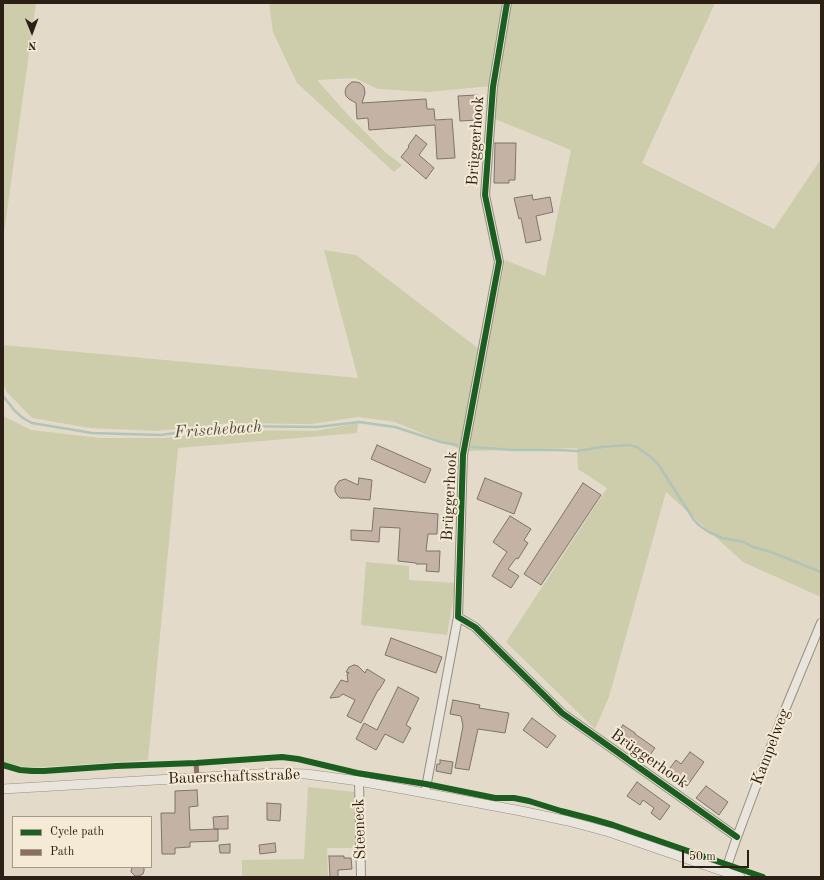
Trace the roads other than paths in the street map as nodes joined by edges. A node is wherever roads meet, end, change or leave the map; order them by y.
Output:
1 (507, 3) edge
2 (458, 617) junction
3 (821, 623) edge
4 (359, 781) junction
5 (3, 790) edge
6 (425, 793) junction
7 (737, 836) junction
8 (725, 872) junction
9 (362, 877) edge
10 (740, 877) edge

1 - 2 street, Brüggerhook
2 - 6 street
2 - 7 street, Brüggerhook
3 - 7 street, Kampelweg
4 - 5 street, Bauerschaftsstraße
4 - 6 street, Bauerschaftsstraße
4 - 9 street, Steeneck
6 - 8 street, Bauerschaftsstraße
7 - 8 street, Kampelweg
8 - 10 street, Bauerschaftsstraße

